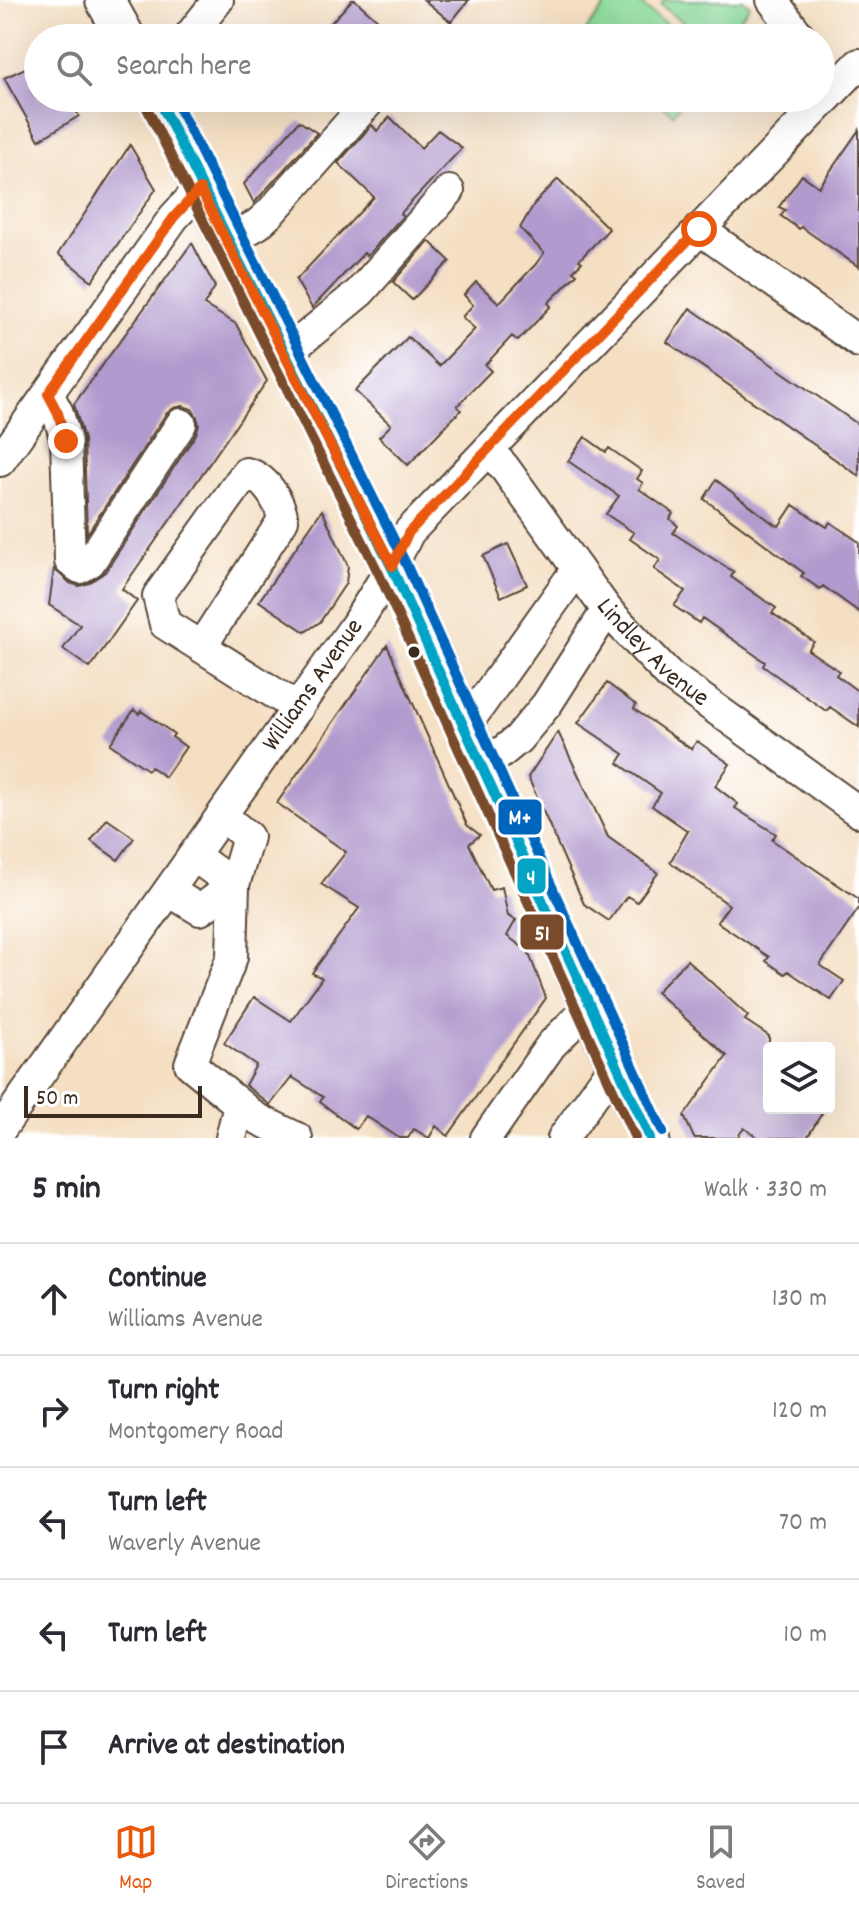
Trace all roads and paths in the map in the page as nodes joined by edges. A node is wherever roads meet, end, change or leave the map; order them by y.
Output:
1 (105, 0) edge
2 (218, 0) edge
3 (772, 0) edge
4 (118, 24) edge
5 (199, 24) edge
6 (790, 24) edge
7 (164, 112) edge
8 (360, 112) edge
9 (803, 112) edge
10 (200, 189) junction
11 (449, 191) dead end
12 (699, 229) junction
13 (227, 242) junction
14 (859, 342) edge
15 (284, 355) junction
16 (48, 394) junction
17 (181, 424) dead end
18 (488, 450) junction
19 (0, 461) edge
20 (392, 566) junction
21 (577, 569) junction
22 (607, 610) junction
23 (201, 647) junction
24 (298, 708) junction
25 (466, 725) junction
26 (485, 766) junction
27 (859, 812) edge
28 (222, 816) junction
29 (194, 856) junction
30 (234, 885) junction
31 (169, 891) junction
32 (588, 1008) junction
33 (615, 1065) junction
34 (239, 1105) junction
35 (0, 1130) edge
36 (231, 1138) edge
37 (297, 1138) edge
38 (486, 1138) edge
39 (563, 1138) edge
40 (650, 1138) edge

1 - 4 main road
2 - 5 street
3 - 6 street
7 - 10 main road
8 - 13 street
9 - 12 street, Williams Avenue
10 - 13 main road
10 - 16 street
11 - 15 street
12 - 14 street
12 - 18 street, Williams Avenue
13 - 15 main road
15 - 20 main road
16 - 17 street
16 - 19 street
18 - 20 street, Williams Avenue
18 - 21 street, Lindley Avenue
20 - 24 street, Williams Avenue
20 - 25 main road
21 - 22 street, Lindley Avenue
21 - 25 street
22 - 26 street
22 - 27 street, Lindley Avenue
23 - 23 street
23 - 24 street
24 - 28 street, Williams Avenue
25 - 26 main road
26 - 32 main road
28 - 29 street, Williams Avenue
28 - 30 street
29 - 30 street
29 - 31 street, Williams Avenue
30 - 31 street
30 - 34 street
31 - 35 street, Williams Avenue
32 - 33 main road
32 - 38 street
33 - 39 street
33 - 40 main road
34 - 36 street
34 - 37 street

